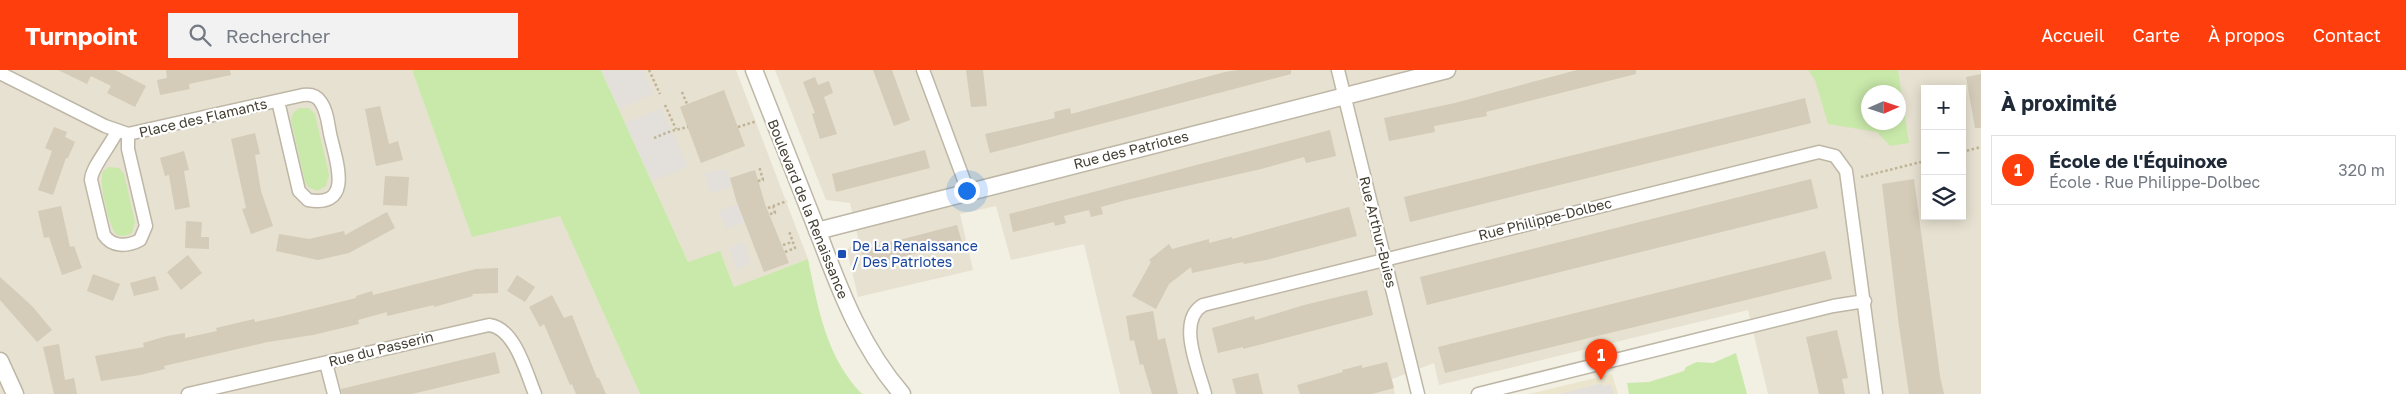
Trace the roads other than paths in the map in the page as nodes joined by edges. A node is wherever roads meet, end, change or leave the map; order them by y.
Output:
1 (754, 70) edge
2 (923, 70) edge
3 (1338, 70) edge
4 (1447, 70) edge
5 (0, 73) edge
6 (1344, 96) junction
7 (278, 101) junction
8 (122, 132) junction
9 (968, 192) junction
10 (816, 231) junction
11 (1384, 259) junction
12 (1864, 301) junction
13 (0, 361) edge
14 (326, 362) junction
15 (15, 394) edge
16 (188, 394) edge
17 (334, 394) edge
18 (535, 394) edge
19 (902, 394) edge
20 (1205, 394) edge
21 (1418, 394) edge
22 (1478, 394) edge
23 (1876, 394) edge

1 - 10 street, Boulevard de la Renaissance
2 - 9 street
3 - 6 street, Rue Arthur-Buies
4 - 6 street, Rue des Patriotes
5 - 8 street
6 - 9 street, Rue des Patriotes
6 - 11 street, Rue Arthur-Buies
7 - 7 street, Place des Flamants
7 - 8 street, Place des Flamants
8 - 8 street, Place des Flamants
9 - 10 street, Rue des Patriotes
10 - 19 street, Boulevard de la Renaissance
11 - 12 street, Rue Philippe-Dolbec
11 - 20 street, Rue Philippe-Dolbec
11 - 21 street, Rue Arthur-Buies
12 - 22 street
12 - 23 street, Rue Philippe-Dolbec
13 - 15 street
14 - 16 street, Rue du Passerin
14 - 17 street
14 - 18 street, Rue du Passerin

